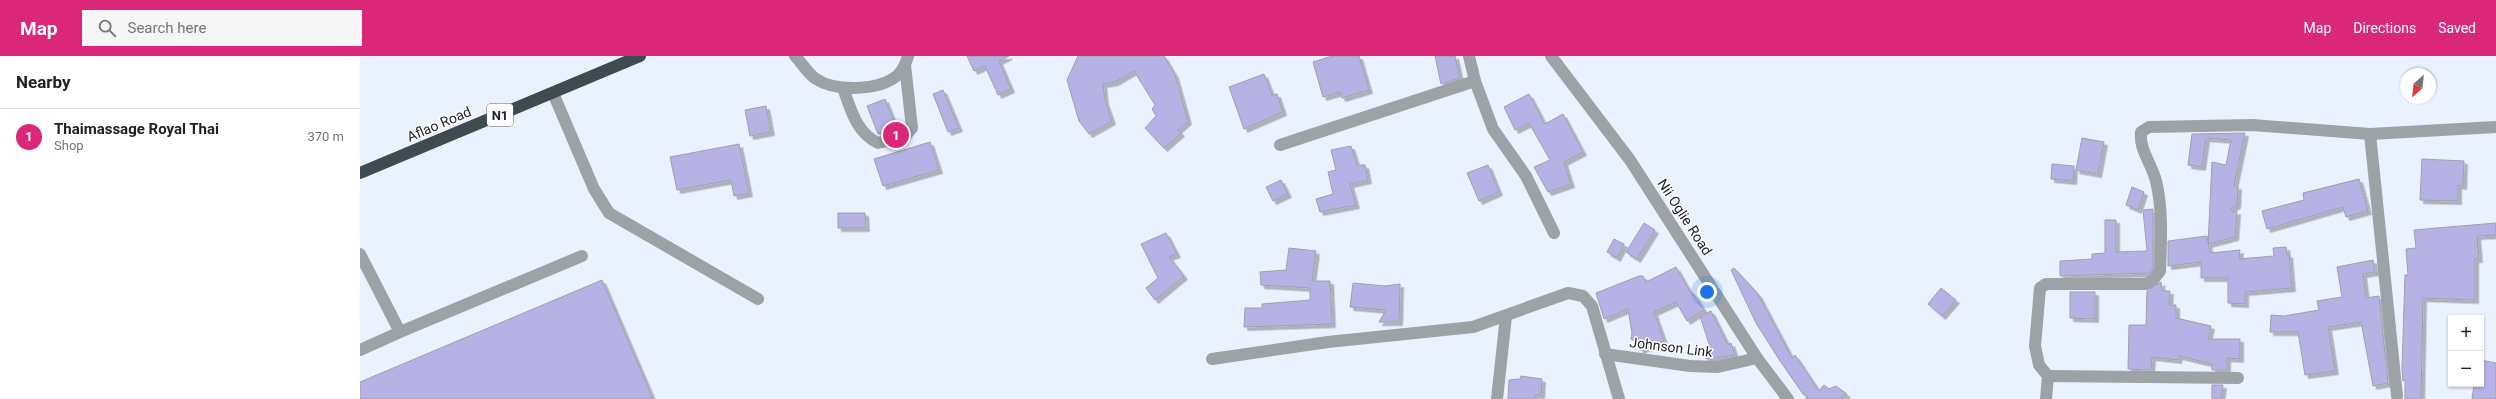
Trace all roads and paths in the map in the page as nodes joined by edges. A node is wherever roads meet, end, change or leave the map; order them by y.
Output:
1 (640, 56) edge
2 (795, 56) edge
3 (1469, 56) edge
4 (1551, 56) edge
5 (906, 61) edge
6 (1475, 81) junction
7 (843, 88) junction
8 (553, 93) junction
9 (2496, 127) edge
10 (2370, 134) junction
11 (1280, 145) dead end
12 (360, 173) edge
13 (1554, 233) dead end
14 (360, 254) edge
15 (582, 256) dead end
16 (758, 299) dead end
17 (1506, 316) junction
18 (400, 332) junction
19 (360, 350) edge
20 (1605, 354) junction
21 (1757, 358) junction
22 (1212, 359) dead end
23 (2048, 376) junction
24 (2238, 378) dead end
25 (2397, 396) dead end
26 (1497, 399) edge
27 (1619, 399) edge
28 (1788, 399) edge
29 (2046, 399) edge

1 - 8 highway, Aflao Road / N1
2 - 7 street
3 - 6 street
4 - 21 street, Nii Oglie Road
5 - 7 street
5 - 7 street
6 - 11 street
6 - 13 street
8 - 12 highway, Aflao Road / N1
8 - 16 street
9 - 10 street
10 - 23 street
10 - 25 street
14 - 18 street
15 - 18 street
17 - 20 street
17 - 22 street
17 - 26 street
18 - 19 street
20 - 21 street, Johnson Link
20 - 27 street
21 - 28 street, Nii Oglie Road
23 - 24 street
23 - 29 street

